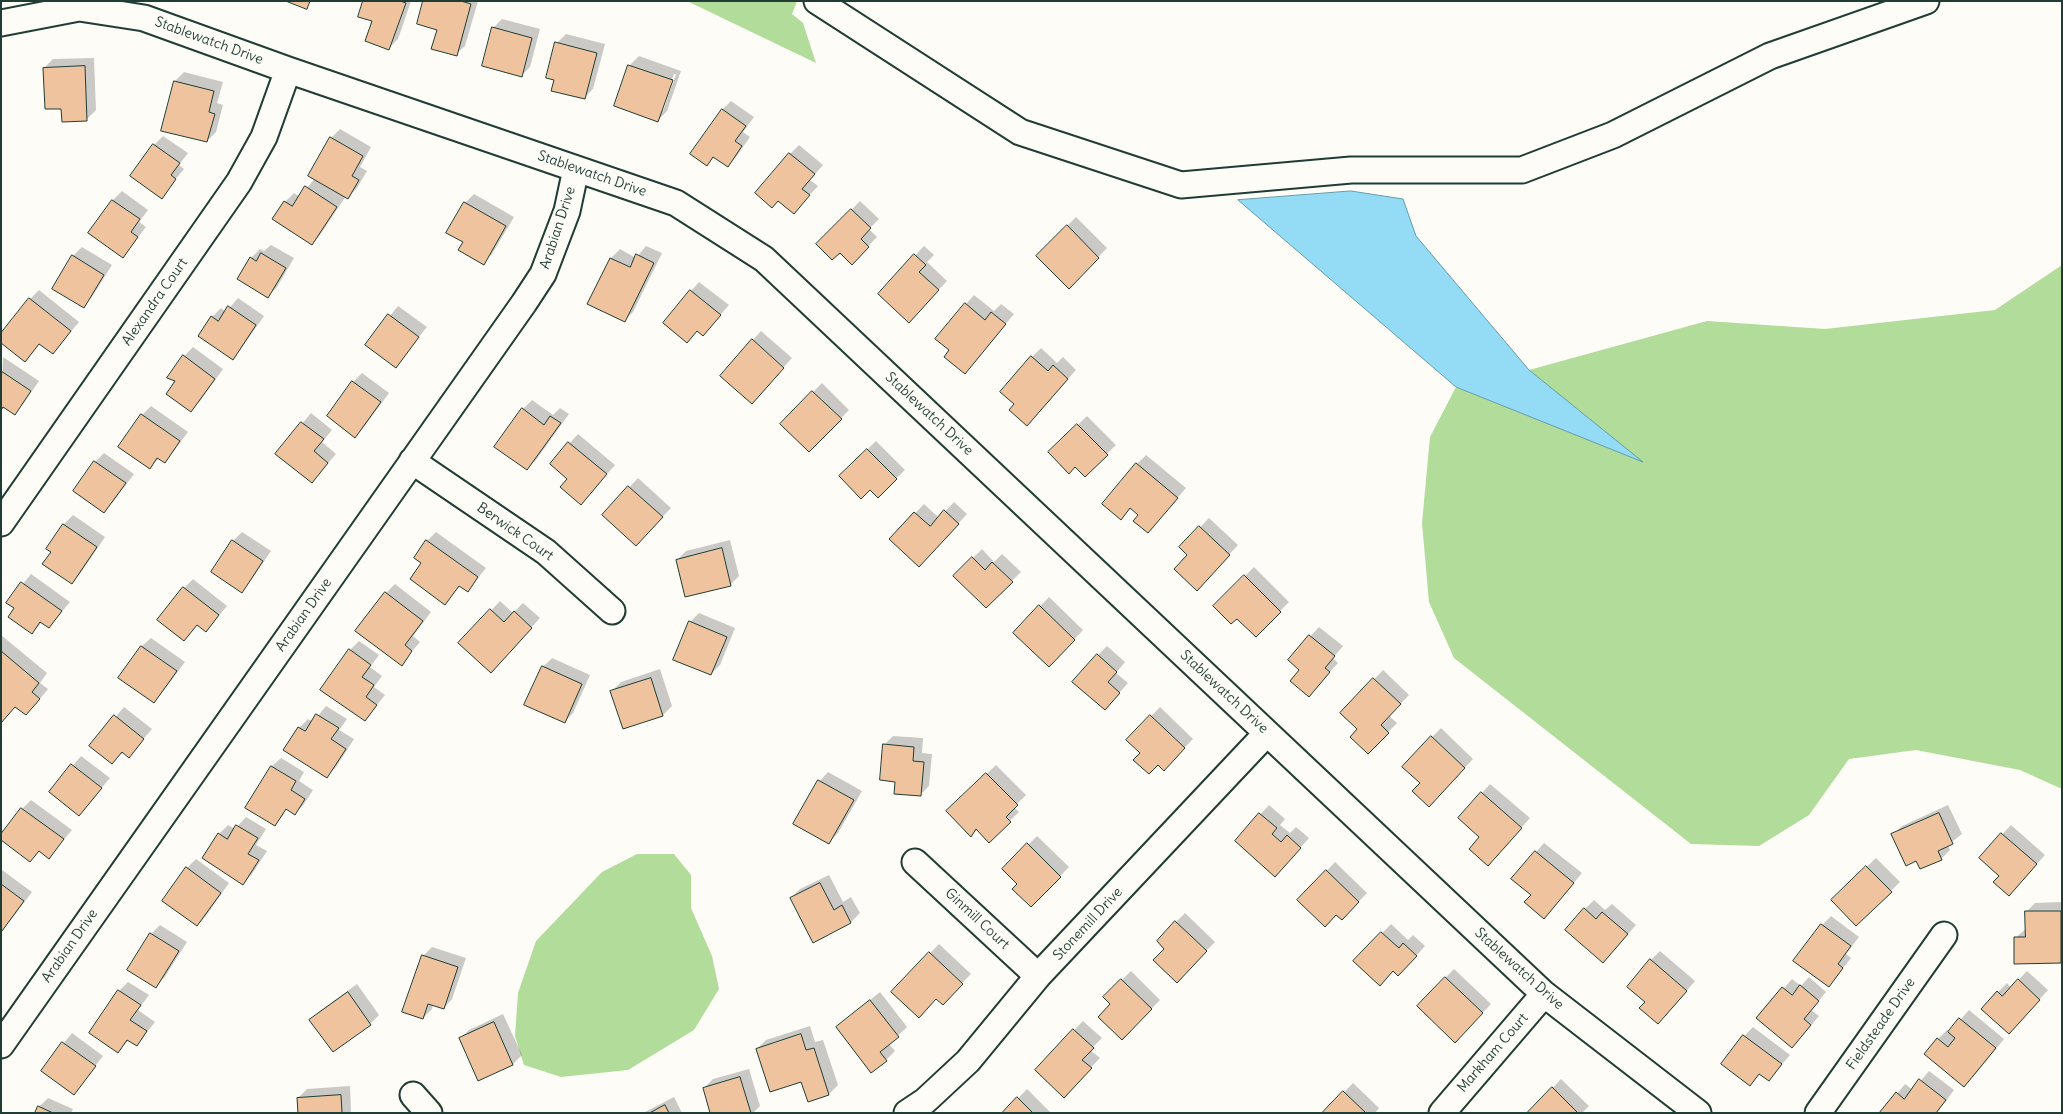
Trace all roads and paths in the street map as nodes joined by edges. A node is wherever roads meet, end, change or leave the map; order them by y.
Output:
1 (817, 1) edge
2 (1926, 1) edge
3 (1, 23) edge
4 (288, 70) junction
5 (576, 169) junction
6 (412, 461) junction
7 (1, 523) edge
8 (612, 612) dead end
9 (1267, 733) junction
10 (915, 862) dead end
11 (1944, 935) dead end
12 (1038, 976) junction
13 (1544, 994) junction
14 (1, 1045) edge
15 (907, 1113) edge
16 (1442, 1113) edge
17 (1698, 1113) edge
18 (1818, 1113) edge

1 - 2 street
3 - 4 street, Stablewatch Drive
4 - 5 street, Stablewatch Drive
4 - 7 street, Alexandra Court
5 - 6 street, Arabian Drive
5 - 9 street, Stablewatch Drive
6 - 8 street, Berwick Court
6 - 14 street, Arabian Drive
9 - 12 street, Stonemill Drive
9 - 13 street, Stablewatch Drive
10 - 12 street, Ginmill Court
11 - 18 street, Fieldsteade Drive
12 - 15 street, Stonemill Drive
13 - 16 street, Markham Court
13 - 17 street, Stablewatch Drive

